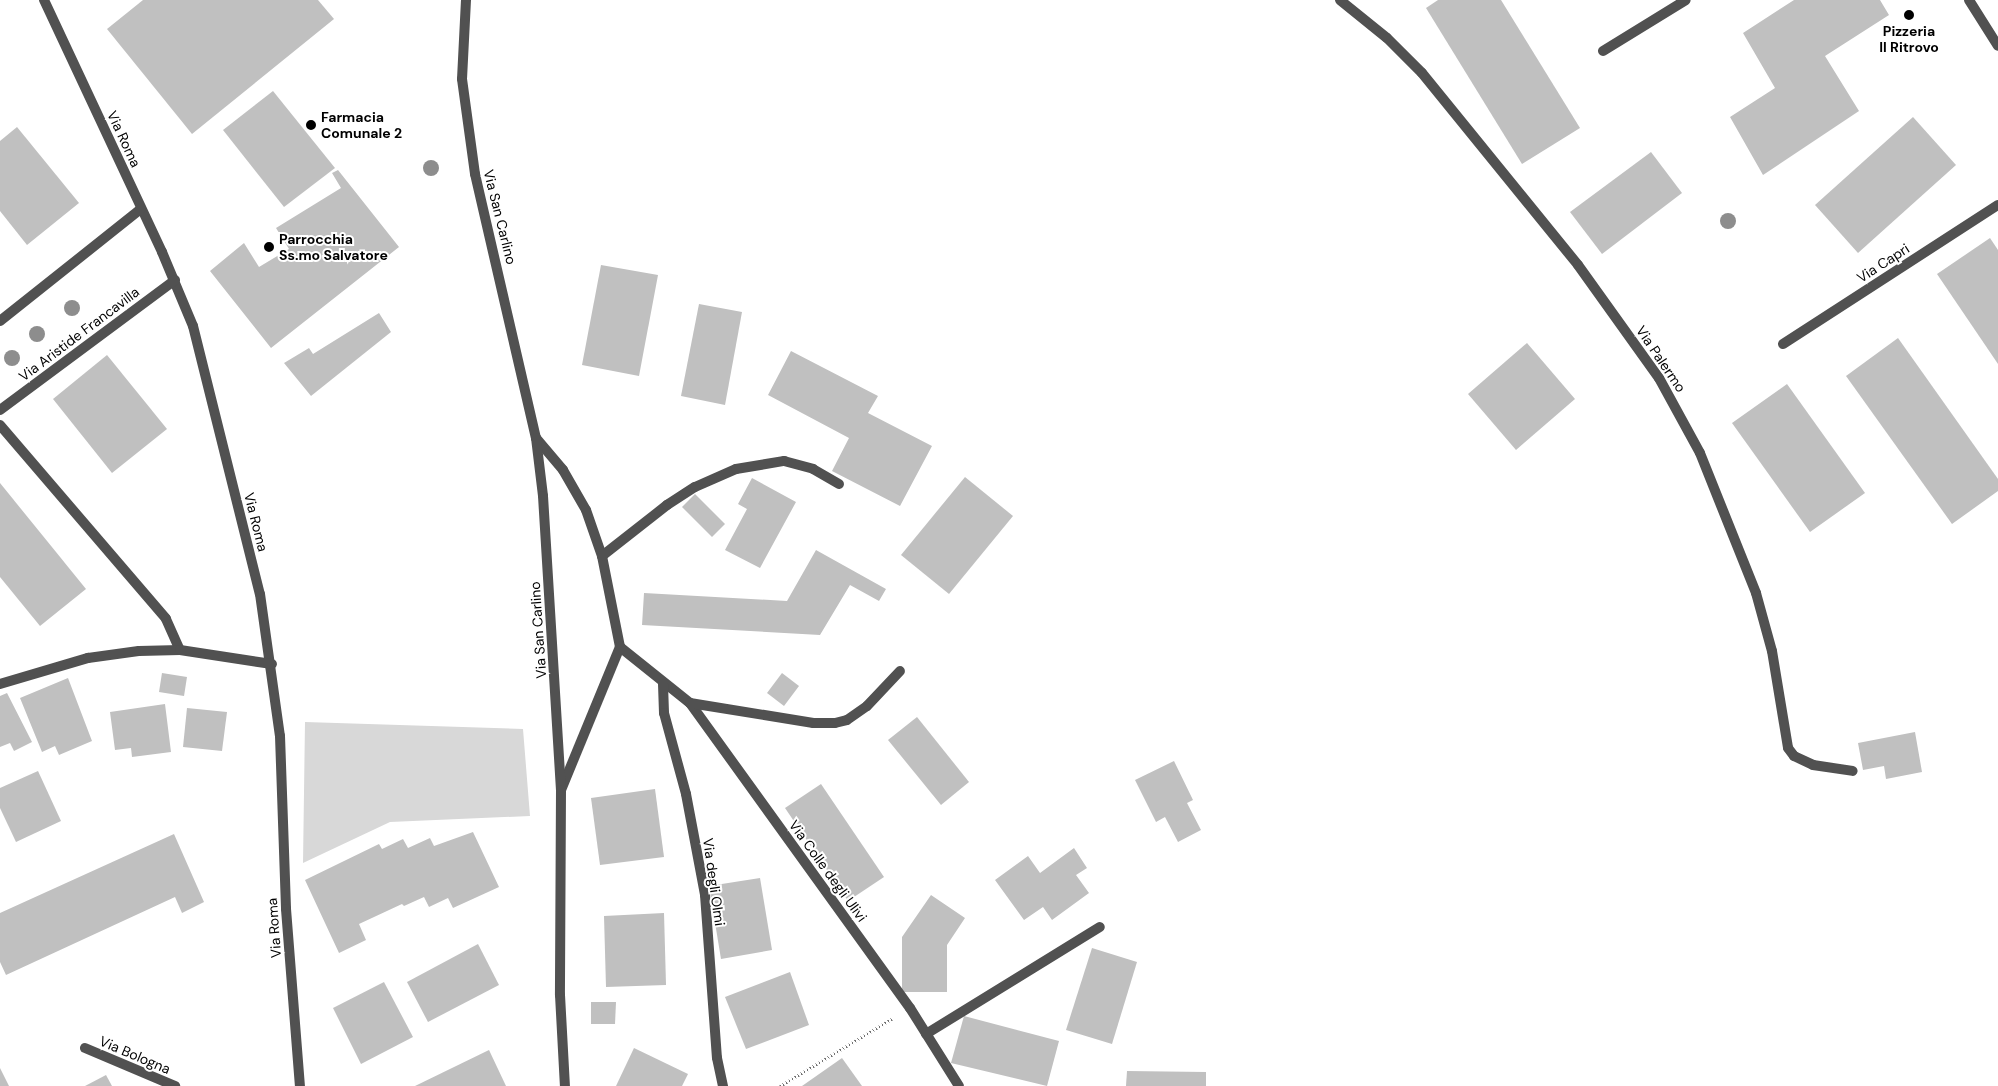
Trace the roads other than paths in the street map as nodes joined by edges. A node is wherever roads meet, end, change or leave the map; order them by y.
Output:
1 (44, 0) edge
2 (466, 0) edge
3 (1340, 0) edge
4 (1686, 0) edge
5 (1969, 0) edge
6 (1998, 46) edge
7 (1603, 51) dead end
8 (1998, 205) edge
9 (141, 209) junction
10 (174, 280) junction
11 (0, 321) edge
12 (1783, 344) dead end
13 (0, 410) edge
14 (0, 425) edge
15 (536, 438) junction
16 (839, 484) dead end
17 (602, 556) junction
18 (620, 647) junction
19 (180, 650) junction
20 (272, 664) junction
21 (900, 671) dead end
22 (0, 684) edge
23 (663, 684) junction
24 (690, 703) junction
25 (1853, 771) dead end
26 (562, 790) junction
27 (1100, 927) dead end
28 (926, 1034) junction
29 (85, 1048) dead end
30 (174, 1086) edge
31 (300, 1086) edge
32 (565, 1086) edge
33 (723, 1086) edge
34 (959, 1086) edge

1 - 9 street, Via Roma
2 - 15 street, Via San Carlino
3 - 25 street, Via Palermo
4 - 7 street
5 - 6 street
8 - 12 street, Via Capri
9 - 10 street, Via Roma
9 - 11 street
10 - 13 street, Via Aristide Francavilla
10 - 20 street, Via Roma
14 - 19 street
15 - 17 street, Via San Carlino
15 - 26 street, Via San Carlino
16 - 17 street
17 - 18 street, Via San Carlino
18 - 23 street
18 - 26 street, Via San Carlino
19 - 20 street
19 - 22 street
20 - 31 street, Via Roma
21 - 24 street
23 - 24 street, Via Colle degli Ulivi
23 - 33 street, Via degli Olmi
24 - 28 street, Via Colle degli Ulivi
26 - 32 street, Via San Carlino
27 - 28 street
28 - 34 street, Via Colle degli Ulivi
29 - 30 street, Via Bologna

